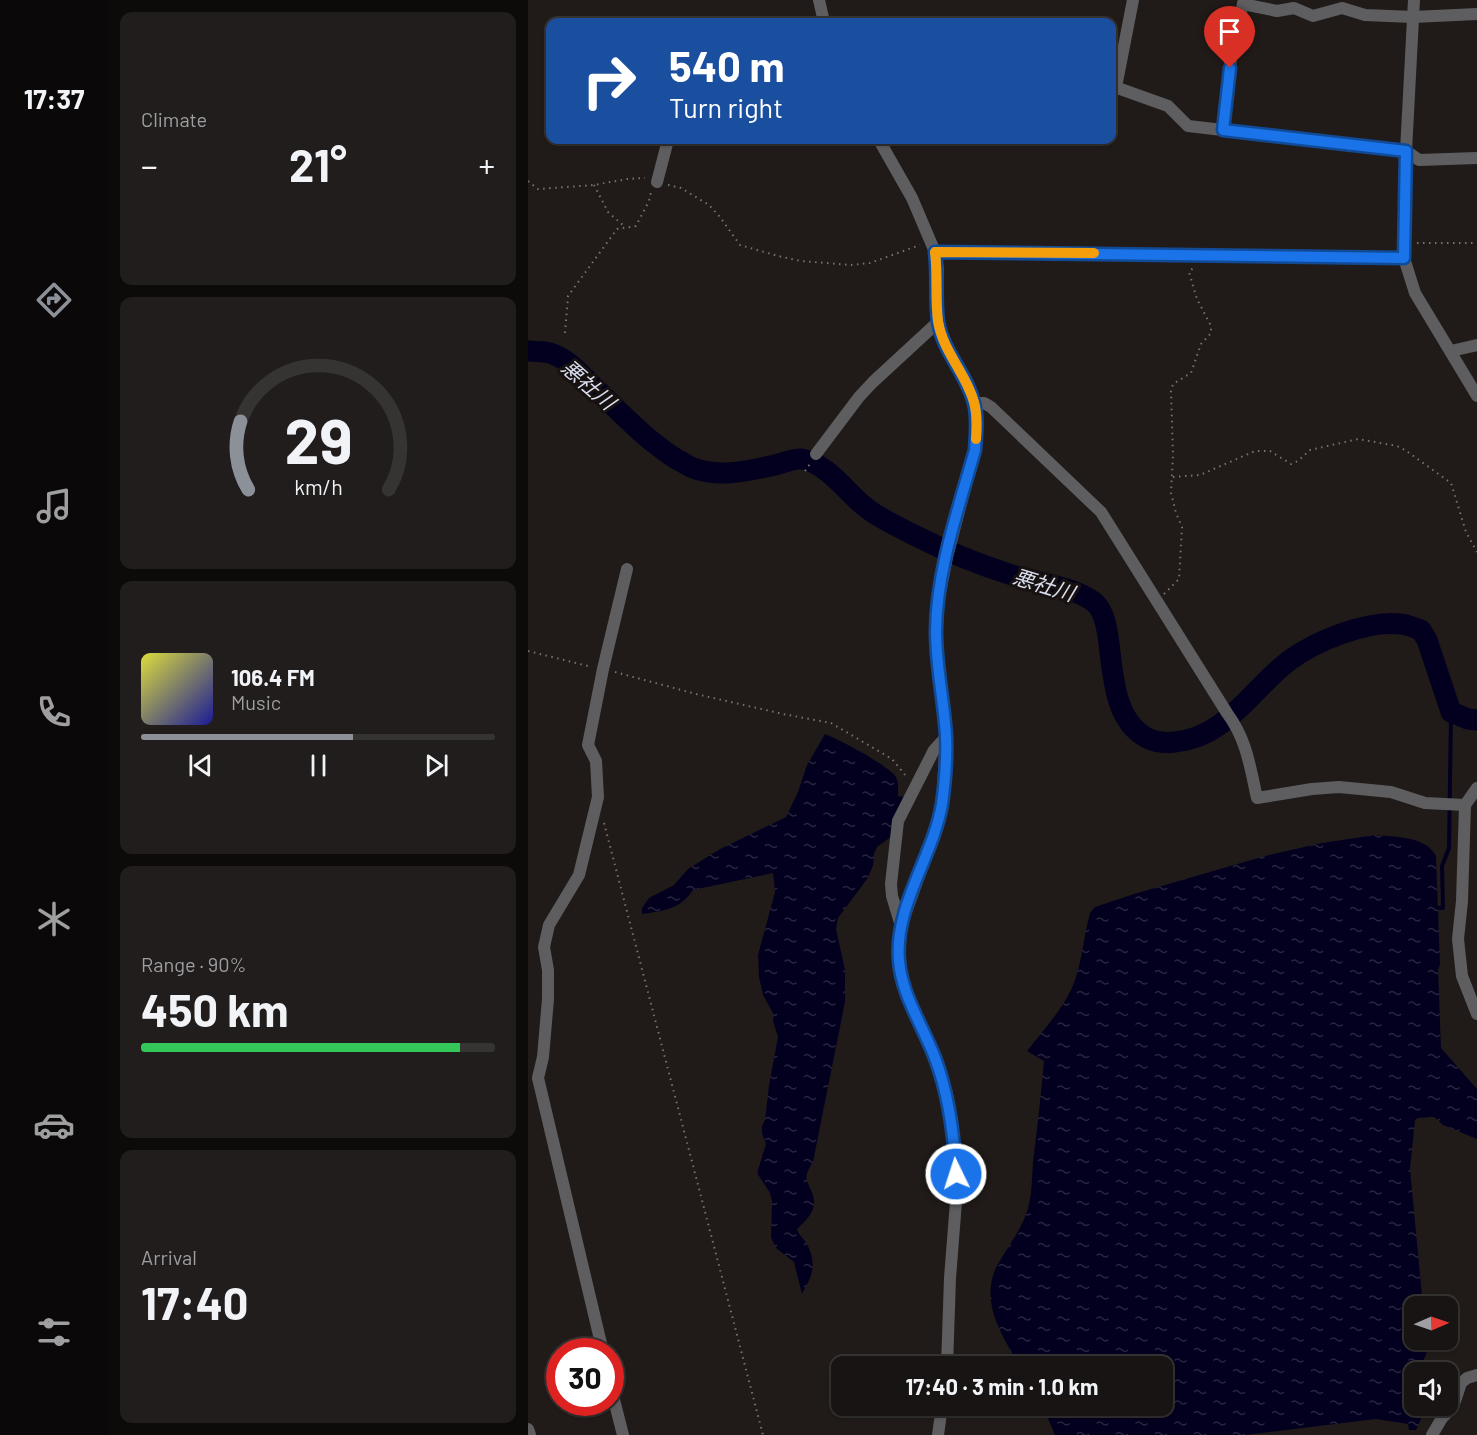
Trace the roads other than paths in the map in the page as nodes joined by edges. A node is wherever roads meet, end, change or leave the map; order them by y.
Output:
1 (819, 0) edge
2 (1133, 0) edge
3 (1414, 0) edge
4 (1244, 2) edge
5 (1477, 14) edge
6 (1413, 17) junction
7 (823, 18) edge
8 (1116, 78) edge
9 (1116, 88) edge
10 (1223, 130) junction
11 (667, 144) edge
12 (881, 144) edge
13 (1406, 151) junction
14 (1477, 158) edge
15 (656, 181) road end
16 (933, 246) junction
17 (1404, 258) junction
18 (938, 322) junction
19 (1477, 345) edge
20 (1451, 351) junction
21 (1477, 396) edge
22 (975, 403) junction
23 (816, 454) dead end
24 (627, 569) dead end
25 (946, 737) junction
26 (1477, 788) edge
27 (1455, 805) junction
28 (901, 926) junction
29 (1477, 1014) edge
30 (600, 1338) edge
31 (947, 1356) edge
32 (1477, 1375) edge
33 (618, 1416) edge
34 (941, 1416) edge
35 (528, 1429) edge
36 (530, 1435) edge
37 (623, 1435) edge
38 (938, 1435) edge
39 (1432, 1435) edge

1 - 7 street
2 - 8 street
3 - 6 street
4 - 6 street
4 - 10 street
5 - 6 street
6 - 13 street
9 - 10 street
10 - 13 street
11 - 15 street
12 - 16 street
13 - 14 street
13 - 17 street
16 - 17 street
16 - 18 street
17 - 20 street
18 - 22 street
18 - 23 street
19 - 20 street
20 - 21 street
22 - 25 street
22 - 27 street
24 - 30 street
25 - 28 street
25 - 28 street
26 - 27 street
27 - 29 street
28 - 31 street
32 - 39 street
33 - 37 street
34 - 38 street
35 - 36 street

